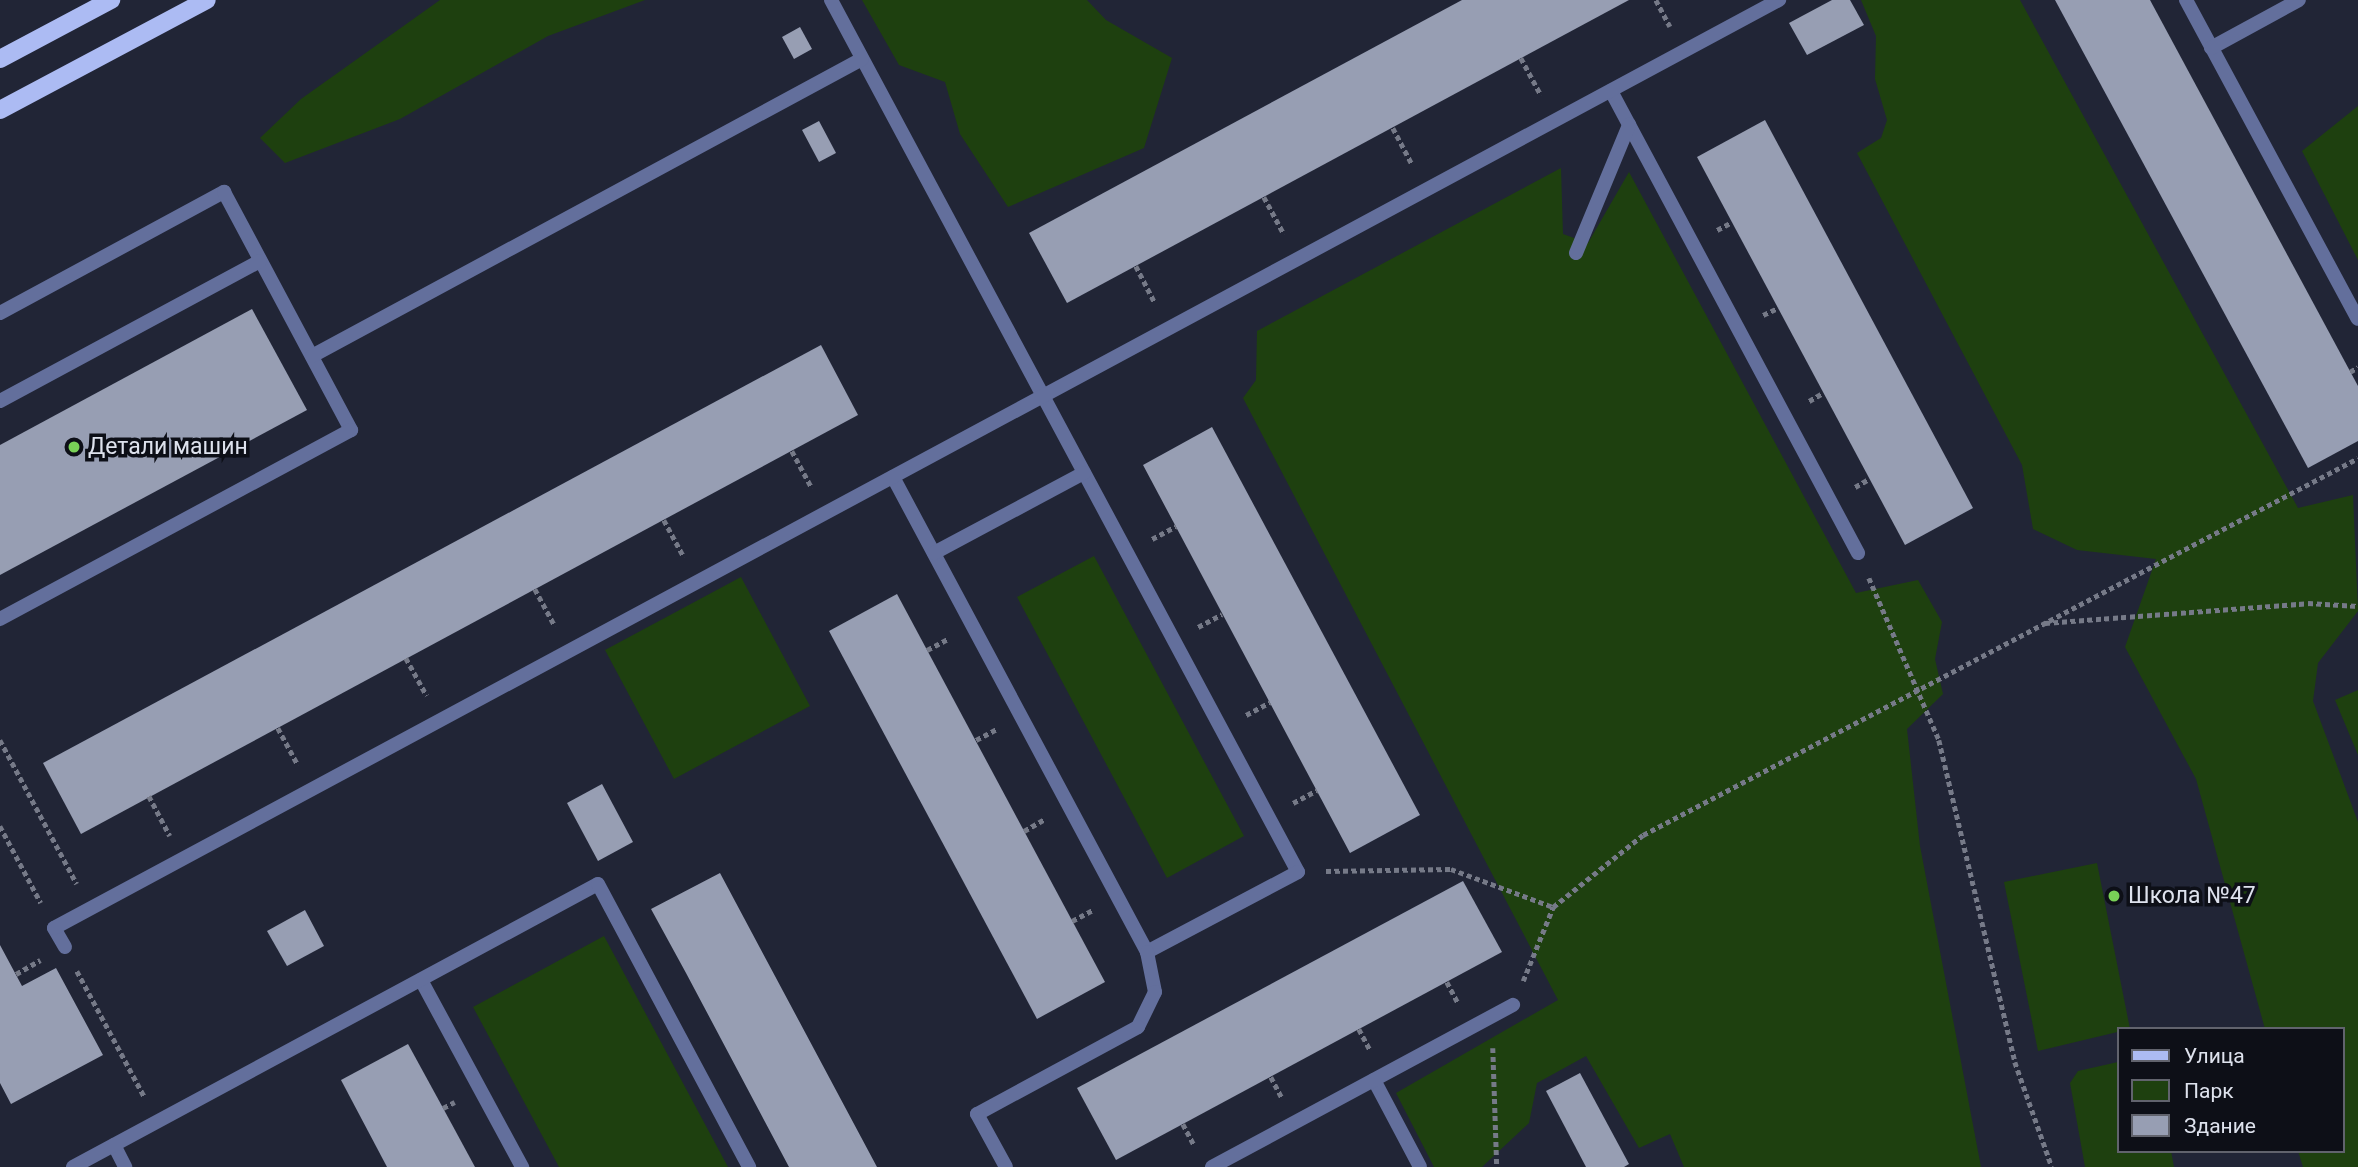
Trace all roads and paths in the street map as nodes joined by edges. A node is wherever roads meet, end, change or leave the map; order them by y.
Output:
1 (111, 0) edge
2 (206, 0) edge
3 (831, 0) edge
4 (1656, 0) edge
5 (1779, 0) edge
6 (2186, 0) edge
7 (2299, 0) edge
8 (1661, 11) dead end
9 (2211, 48) junction
10 (1521, 58) dead end
11 (0, 59) edge
12 (862, 59) junction
13 (1533, 80) dead end
14 (1611, 91) junction
15 (0, 110) edge
16 (1629, 125) junction
17 (1393, 128) dead end
18 (1404, 149) dead end
19 (1264, 197) dead end
20 (1276, 218) dead end
21 (1576, 253) dead end
22 (260, 261) junction
23 (1136, 266) dead end
24 (1147, 287) dead end
25 (0, 313) edge
26 (2358, 319) edge
27 (312, 356) junction
28 (2358, 368) edge
29 (2350, 372) dead end
30 (1043, 396) junction
31 (0, 401) edge
32 (792, 451) dead end
33 (2358, 458) edge
34 (1084, 473) junction
35 (805, 474) dead end
36 (893, 477) junction
37 (664, 520) dead end
38 (676, 544) dead end
39 (1857, 552) joint
40 (934, 554) junction
41 (535, 589) dead end
42 (2358, 606) edge
43 (548, 613) dead end
44 (0, 619) edge
45 (2042, 623) junction
46 (406, 658) dead end
47 (419, 682) dead end
48 (1917, 688) junction
49 (278, 728) dead end
50 (0, 740) edge
51 (291, 751) dead end
52 (149, 796) dead end
53 (0, 826) edge
54 (175, 844) dead end
55 (1298, 872) junction
56 (82, 894) dead end
57 (1553, 907) junction
58 (54, 928) junction
59 (65, 947) joint
60 (1147, 952) junction
61 (40, 961) dead end
62 (16, 974) dead end
63 (421, 980) junction
64 (1513, 1005) joint
65 (1492, 1016) junction
66 (1374, 1080) junction
67 (158, 1121) junction
68 (114, 1145) junction
69 (73, 1167) edge
70 (125, 1167) edge
71 (522, 1167) edge
72 (749, 1167) edge
73 (1006, 1167) edge
74 (1212, 1167) edge
75 (1420, 1167) edge
76 (1497, 1167) edge
77 (2052, 1167) edge

1 - 11 main road
2 - 15 main road
3 - 12 lane
4 - 8 path
5 - 14 lane
6 - 9 lane
7 - 9 lane
9 - 26 lane
10 - 13 path
12 - 27 lane
12 - 30 lane
14 - 16 lane
14 - 30 lane
16 - 21 lane
16 - 39 lane
17 - 18 path
19 - 20 path
22 - 25 lane
22 - 27 lane
22 - 31 lane
23 - 24 path
27 - 44 lane
28 - 29 path
30 - 34 lane
30 - 36 lane
32 - 35 path
33 - 45 path
34 - 40 lane
34 - 55 lane
36 - 40 lane
36 - 58 lane
37 - 38 path
39 - 48 path
40 - 60 lane
41 - 43 path
42 - 45 path
45 - 48 path
46 - 47 path
48 - 57 path
48 - 77 path
49 - 51 path
50 - 56 path
52 - 54 path
53 - 58 path
55 - 57 path
55 - 60 lane
57 - 64 path
58 - 59 lane
59 - 67 path
60 - 73 lane
61 - 62 path
63 - 67 lane
63 - 71 lane
63 - 72 lane
64 - 65 lane
65 - 66 lane
65 - 76 path
66 - 74 lane
66 - 75 lane
67 - 68 lane
68 - 69 lane
68 - 70 lane

